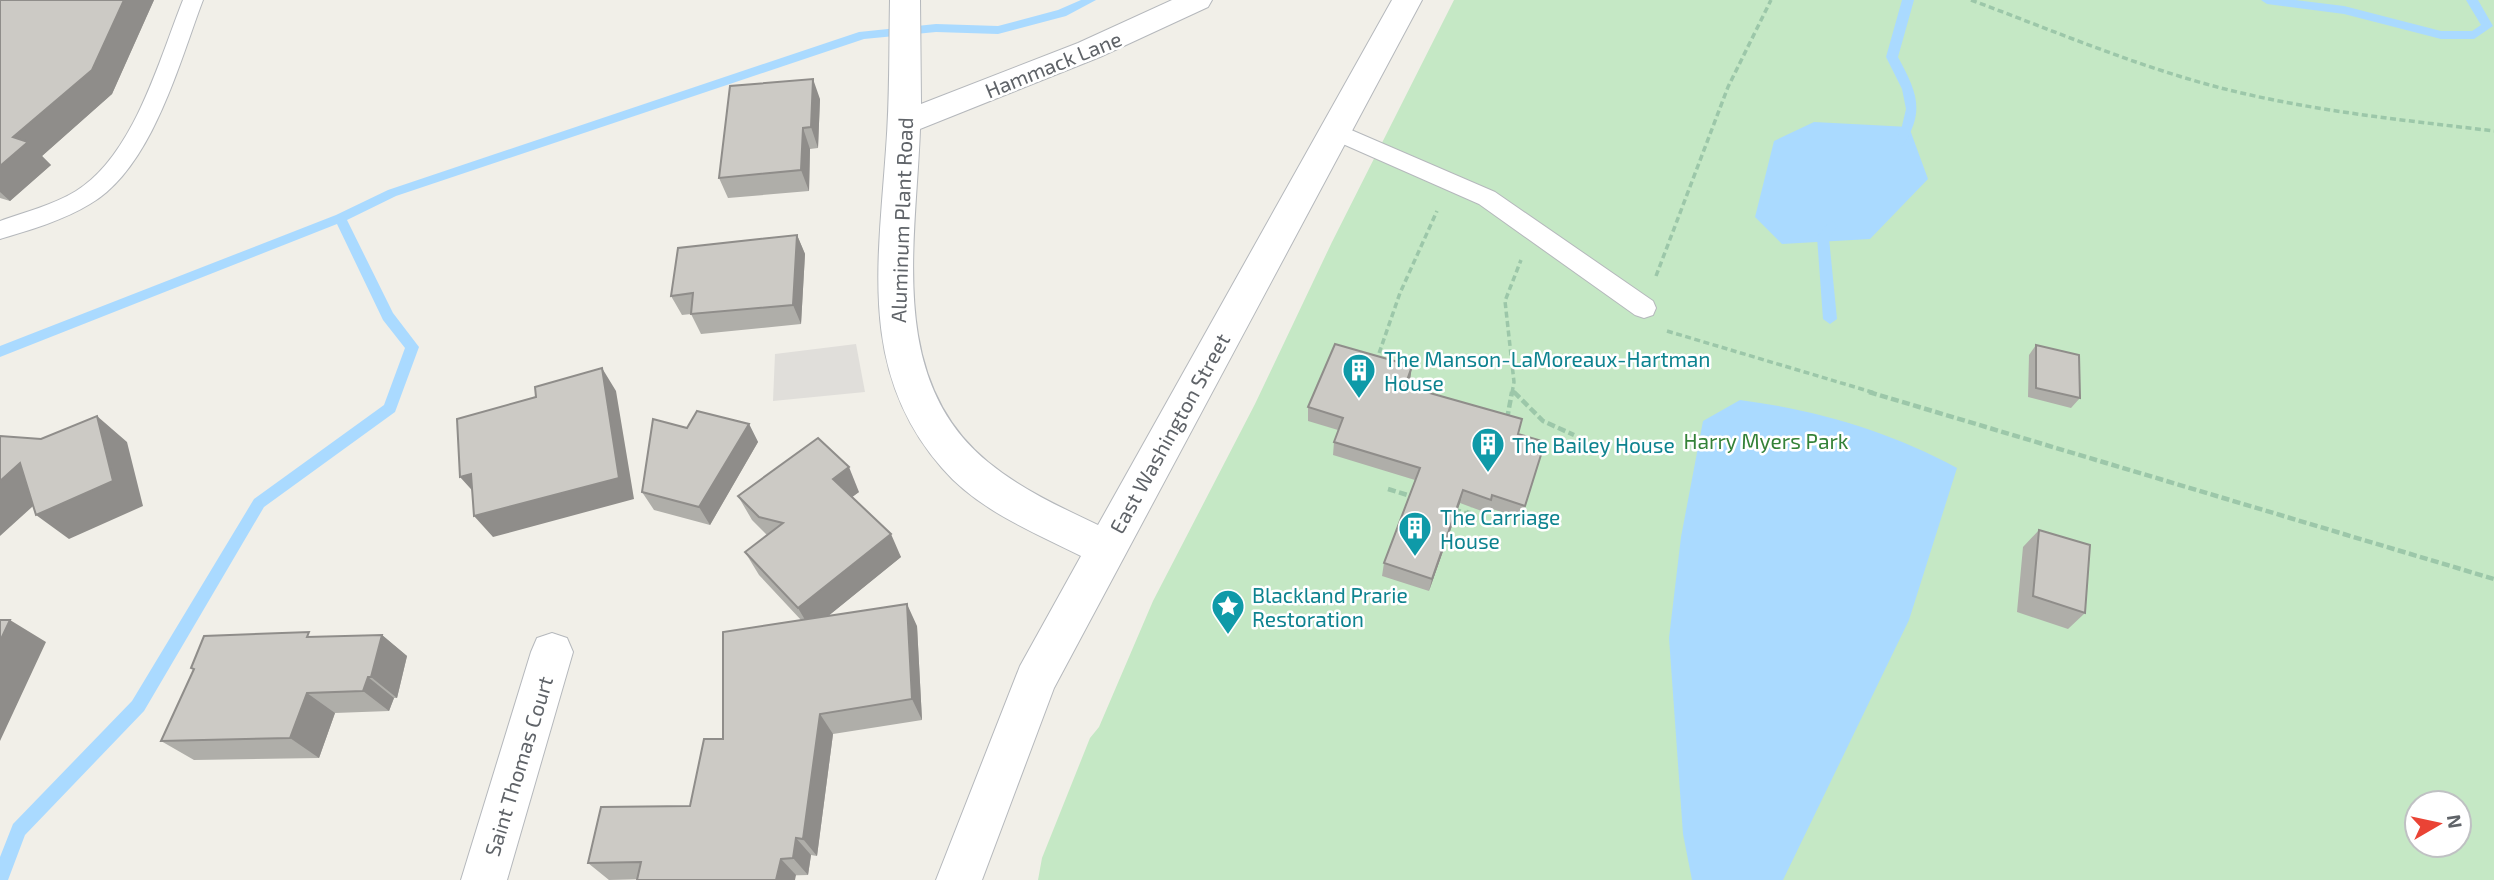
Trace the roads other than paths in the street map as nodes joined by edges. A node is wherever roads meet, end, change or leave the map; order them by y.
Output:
1 (193, 0) edge
2 (905, 0) edge
3 (1197, 0) edge
4 (1407, 0) edge
5 (905, 121) junction
6 (1335, 131) junction
7 (0, 230) edge
8 (1644, 308) road end
9 (1106, 548) junction
10 (552, 652) dead end
11 (484, 880) edge
12 (959, 880) edge

1 - 7 lane
2 - 5 street, Aluminum Plant Road
3 - 5 street, Hammack Lane
4 - 6 street, East Washington Street
5 - 9 street, Aluminum Plant Road
6 - 8 lane
6 - 9 street, East Washington Street
9 - 12 street, East Washington Street
10 - 11 street, Saint Thomas Court

